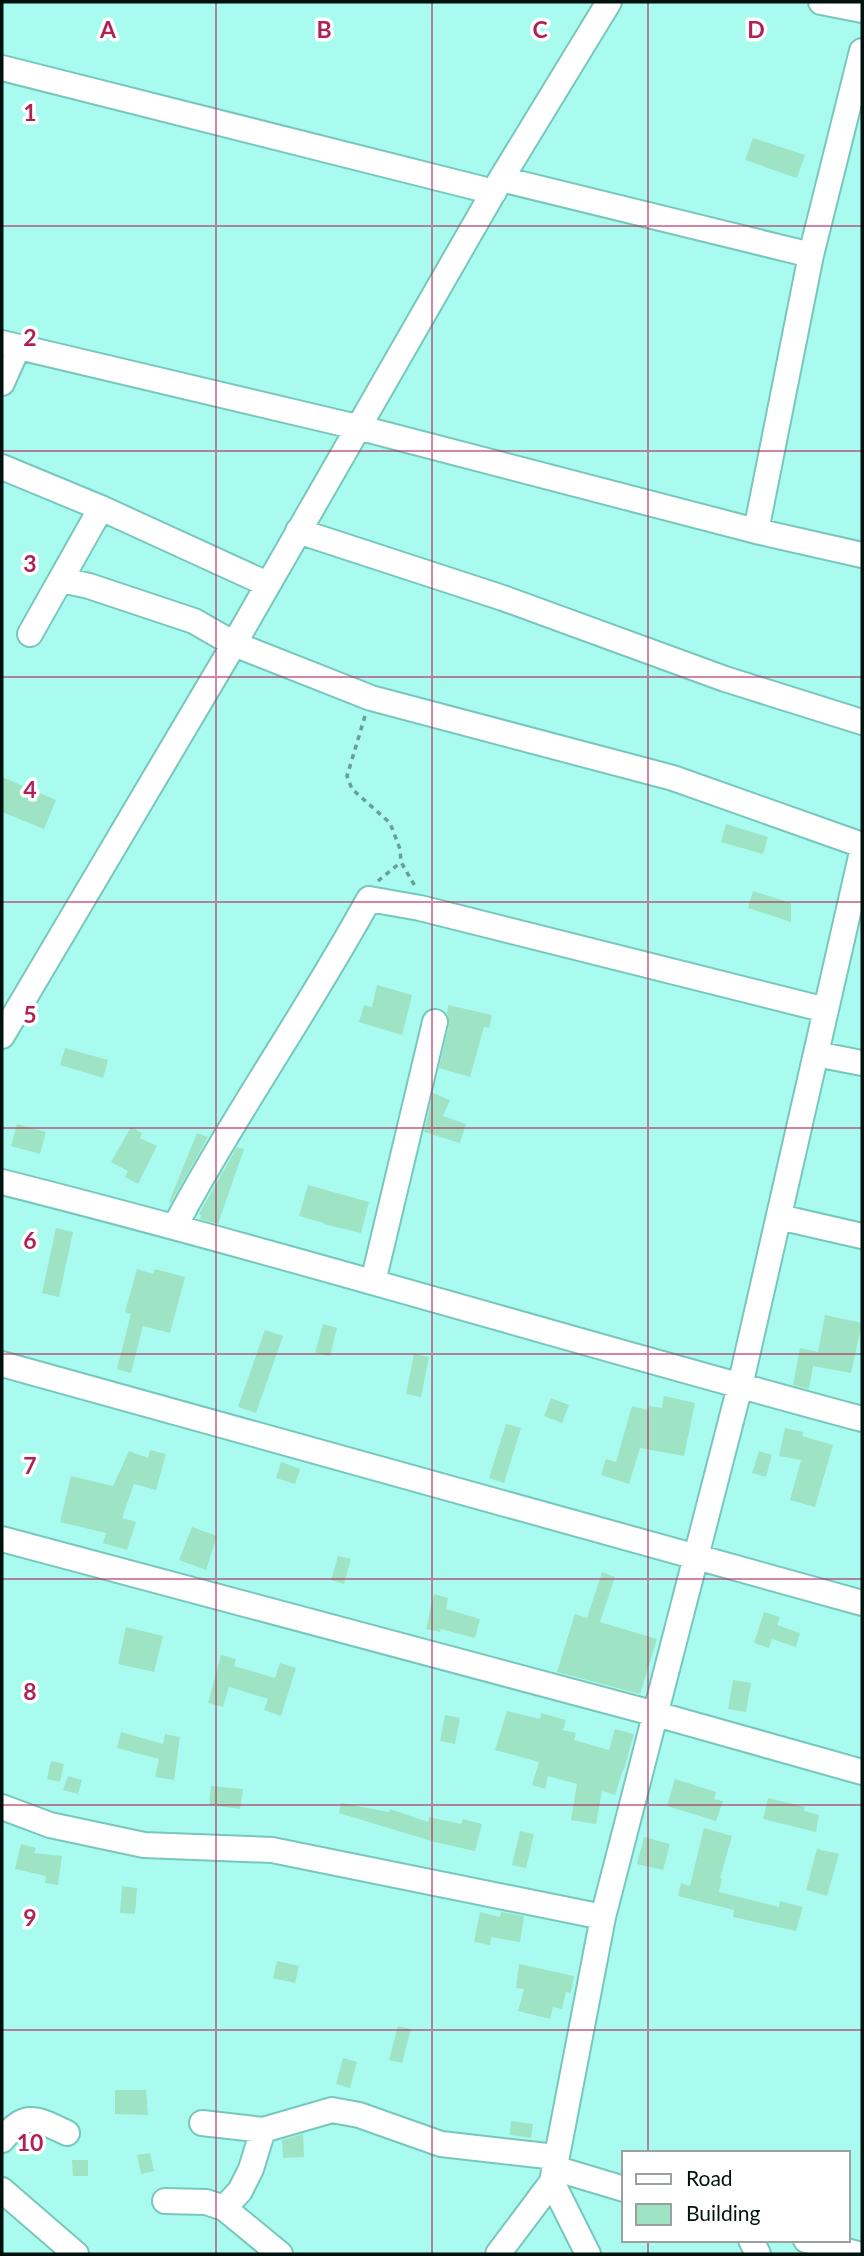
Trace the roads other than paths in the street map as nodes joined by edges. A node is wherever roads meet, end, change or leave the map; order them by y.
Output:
1 (609, 2) edge
2 (821, 2) edge
3 (862, 10) edge
4 (862, 51) edge
5 (2, 68) edge
6 (497, 186) junction
7 (811, 255) junction
8 (10, 345) edge
9 (2, 383) edge
10 (357, 426) junction
11 (2, 467) edge
12 (101, 508) junction
13 (298, 531) junction
14 (756, 531) junction
15 (862, 555) edge
16 (62, 580) junction
17 (267, 584) junction
18 (30, 634) dead end
19 (233, 644) junction
20 (862, 722) edge
21 (862, 845) edge
22 (862, 852) edge
23 (858, 894) edge
24 (827, 1010) junction
25 (435, 1021) dead end
26 (2, 1036) edge
27 (816, 1054) junction
28 (862, 1063) edge
29 (2, 1182) edge
30 (779, 1217) junction
31 (175, 1226) junction
32 (862, 1236) edge
33 (373, 1282) junction
34 (2, 1364) edge
35 (740, 1386) junction
36 (862, 1419) edge
37 (2, 1539) edge
38 (697, 1557) junction
39 (862, 1603) edge
40 (656, 1714) junction
41 (862, 1772) edge
42 (2, 1807) edge
43 (603, 1917) junction
44 (202, 2123) dead end
45 (264, 2130) junction
46 (67, 2133) dead end
47 (2, 2140) edge
48 (554, 2169) junction
49 (622, 2188) edge
50 (2, 2190) edge
51 (165, 2201) dead end
52 (224, 2208) junction
53 (813, 2242) edge
54 (76, 2254) edge
55 (280, 2254) edge
56 (498, 2254) edge
57 (588, 2254) edge
58 (858, 2254) edge

1 - 6 street
2 - 3 street
4 - 7 street
5 - 6 street
6 - 7 street
6 - 10 street
7 - 14 street
8 - 9 street
8 - 10 street
10 - 13 street
10 - 14 street
11 - 12 street
12 - 16 street
12 - 17 street
13 - 17 street
13 - 20 street
14 - 15 street
16 - 18 street
16 - 19 street
17 - 19 street
19 - 21 street
19 - 26 street
22 - 23 street
23 - 24 street
24 - 27 street
24 - 31 street
25 - 33 street
27 - 28 street
27 - 30 street
29 - 31 street
30 - 32 street
30 - 35 street
31 - 33 street
33 - 35 street
34 - 38 street
35 - 36 street
35 - 38 street
37 - 40 street
38 - 39 street
38 - 40 street
40 - 41 street
40 - 43 street
42 - 43 street
43 - 48 street
44 - 45 street
45 - 48 street
45 - 52 street
46 - 47 street
48 - 49 street
48 - 56 street
48 - 57 street
50 - 54 street
51 - 52 street
52 - 55 street
53 - 58 street

